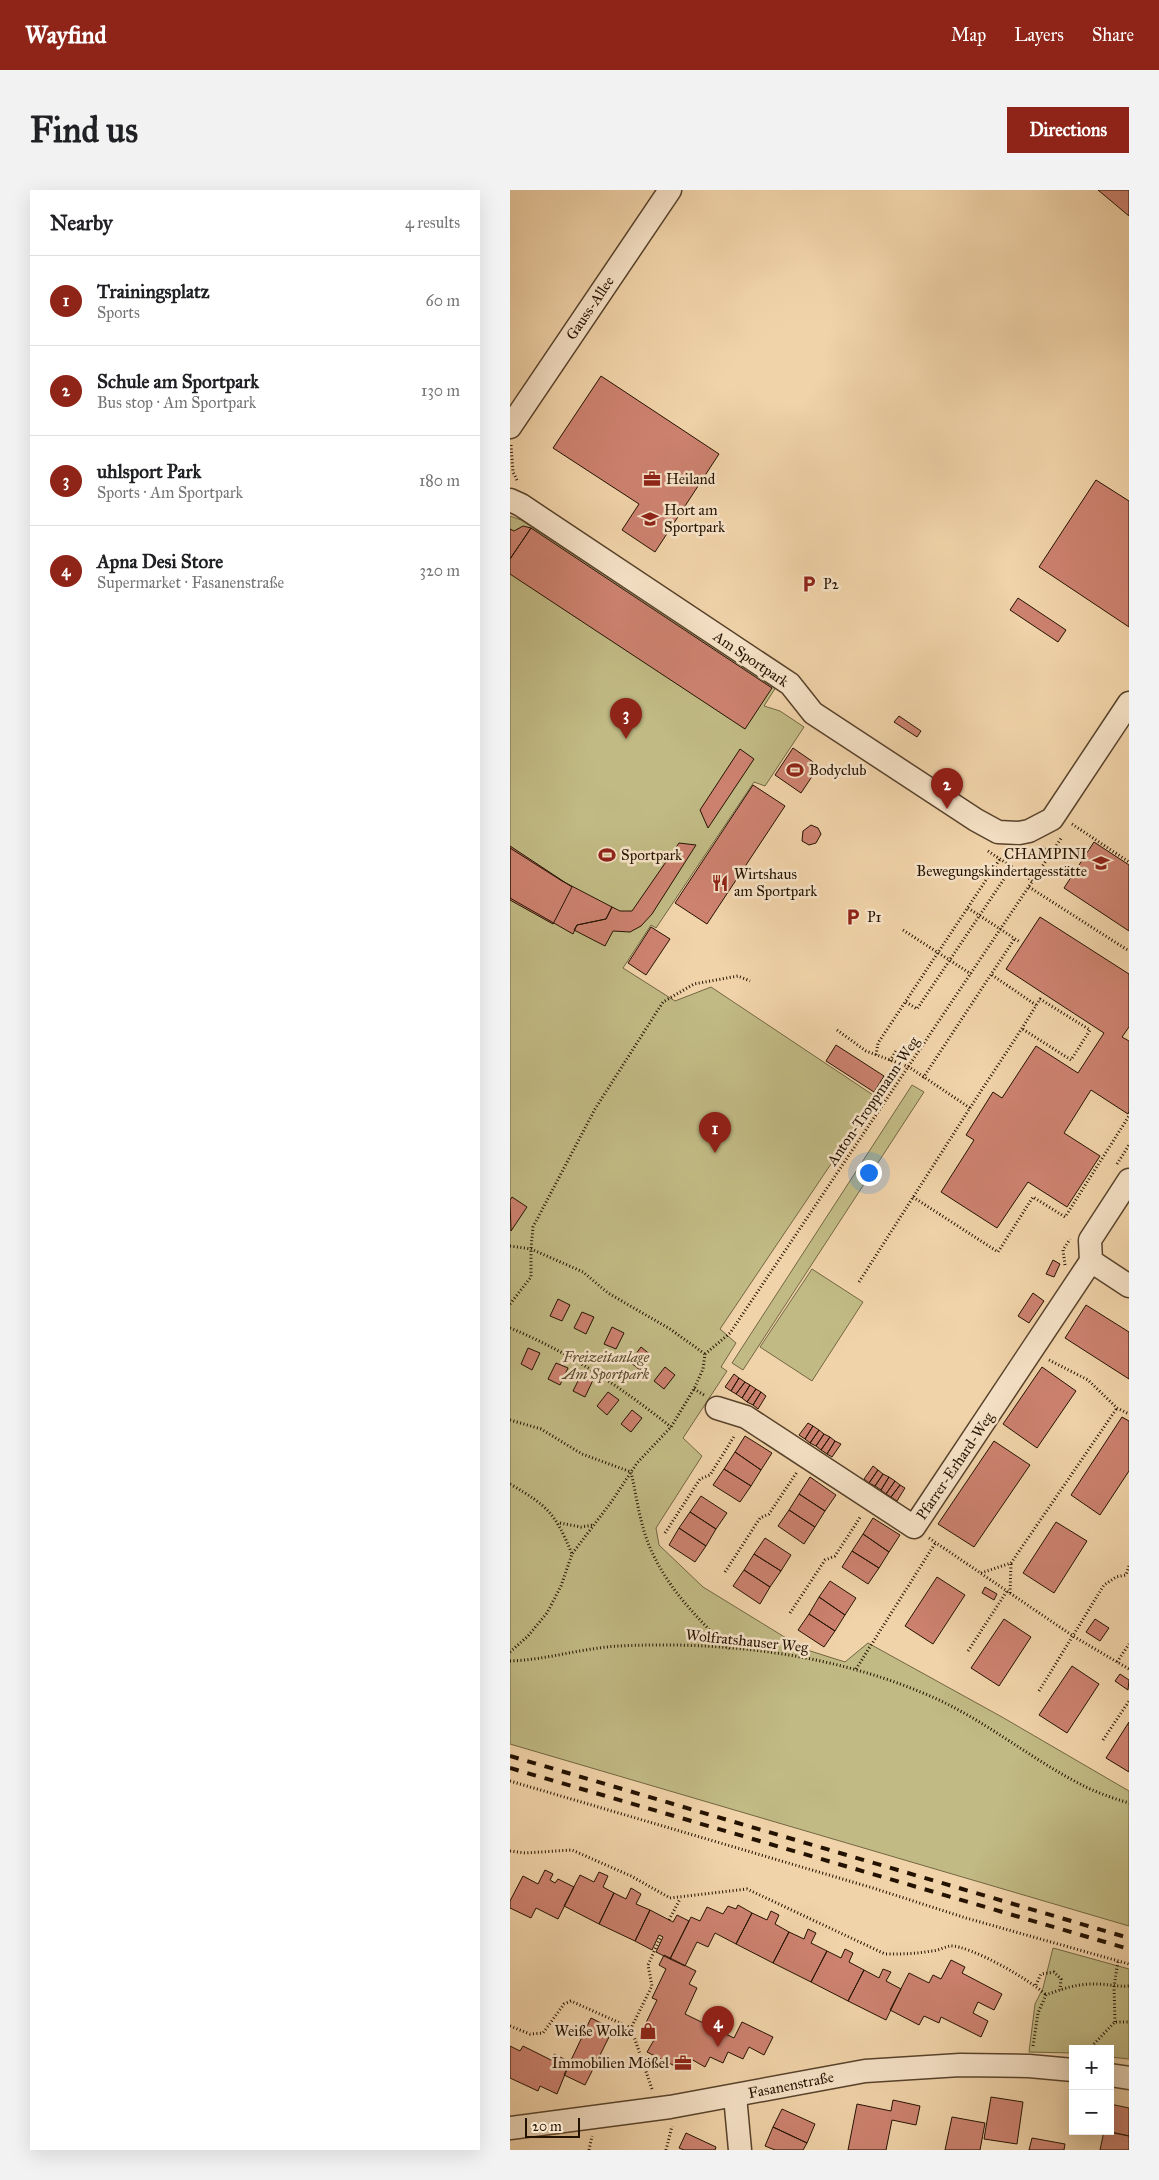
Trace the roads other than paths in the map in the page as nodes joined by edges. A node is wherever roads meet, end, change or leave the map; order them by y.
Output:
1 (670, 190) edge
2 (511, 435) edge
3 (515, 493) edge
4 (1129, 703) edge
5 (1129, 1180) edge
6 (1090, 1261) junction
7 (1129, 1286) edge
8 (717, 1408) dead end
9 (1069, 2070) edge
10 (1114, 2076) edge
11 (1129, 2078) edge
12 (735, 2096) junction
13 (510, 2128) edge
14 (740, 2150) edge

1 - 2 street, Gauss-Allee
3 - 4 street, Am Sportpark
5 - 6 street
6 - 7 street
6 - 8 street, Pfarrer-Erhard-Weg
9 - 12 street, Fasanenstraße
10 - 11 street
12 - 13 street, Fasanenstraße
12 - 14 street

